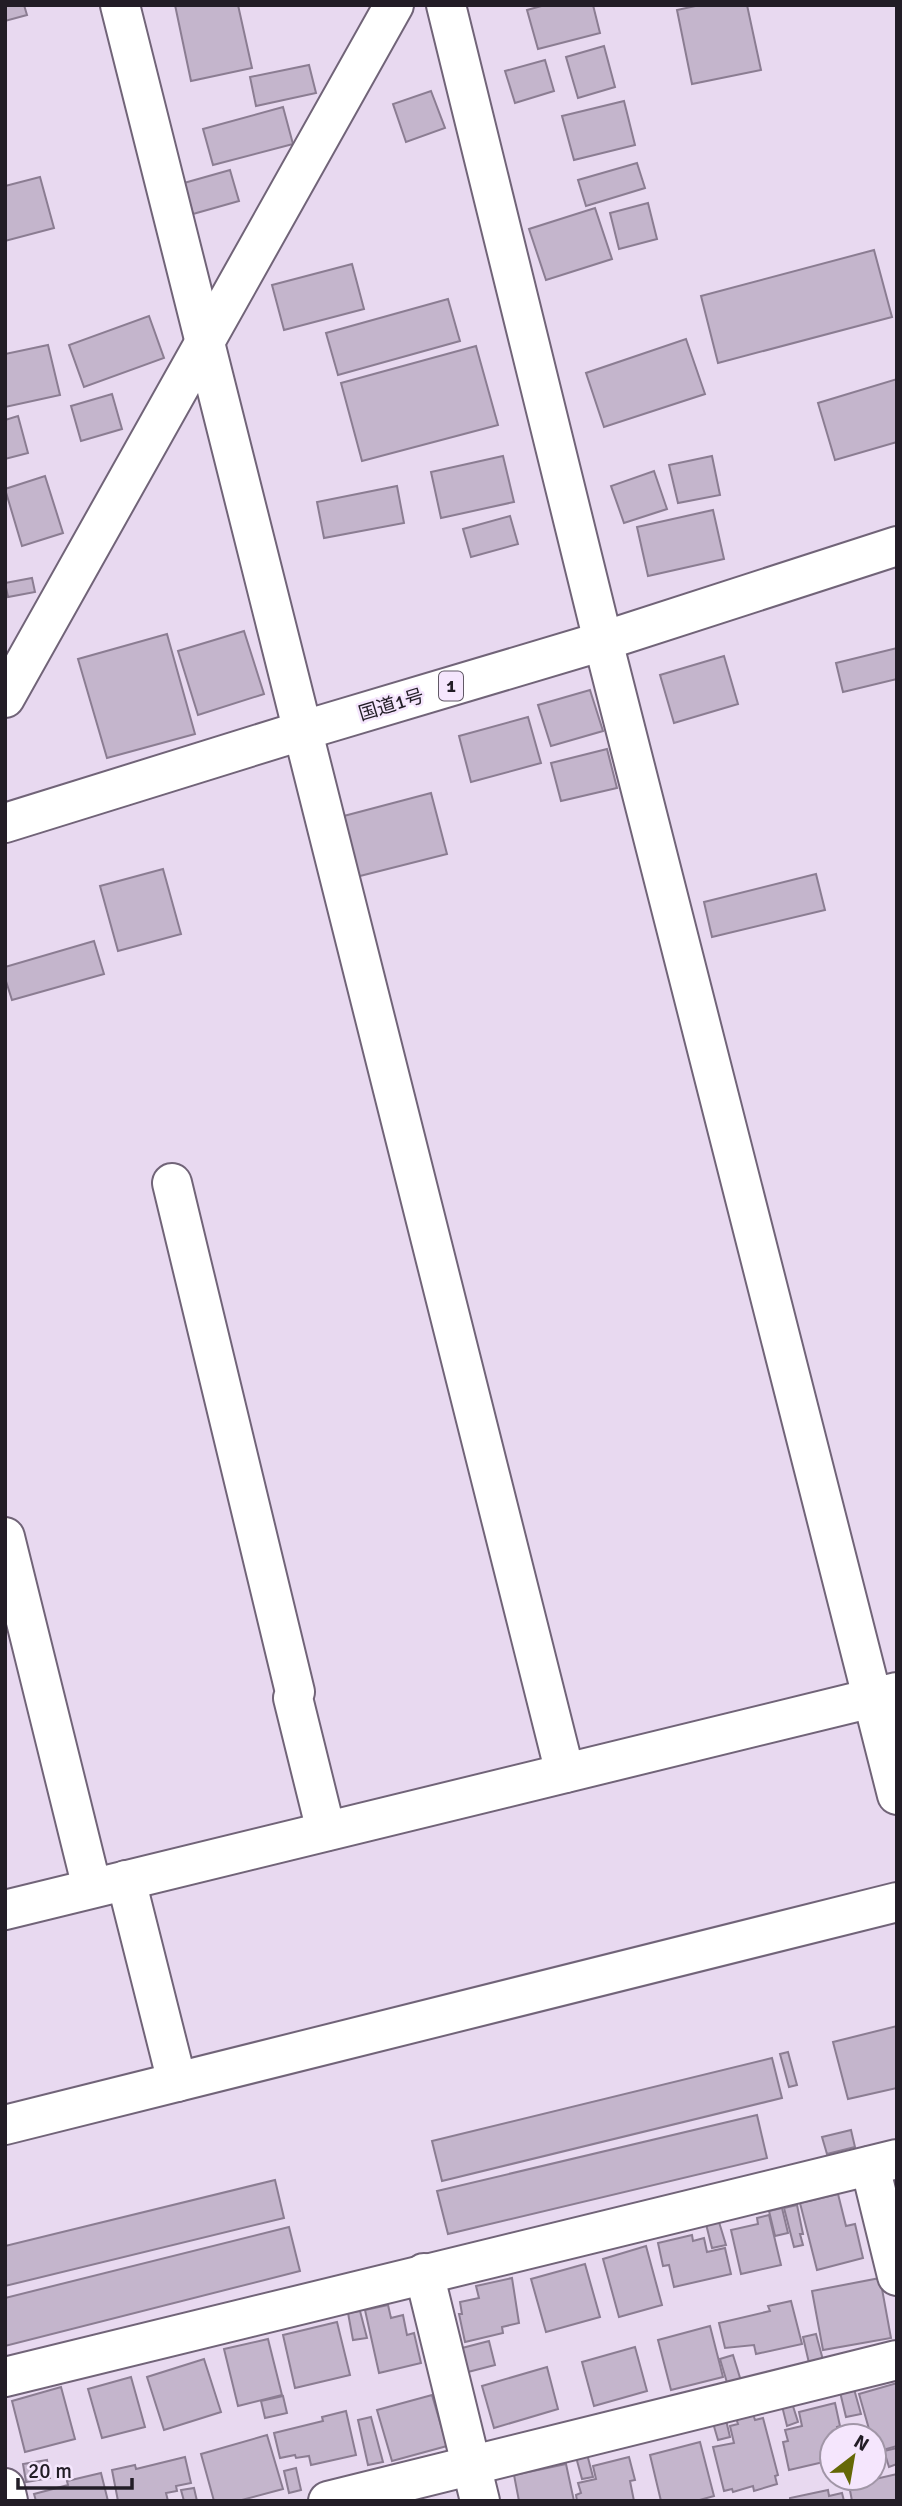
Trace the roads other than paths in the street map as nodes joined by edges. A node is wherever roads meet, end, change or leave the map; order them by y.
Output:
1 (120, 5) edge
2 (394, 5) edge
3 (446, 5) edge
4 (206, 344) junction
5 (897, 546) edge
6 (603, 641) junction
7 (5, 698) edge
8 (301, 731) junction
9 (5, 823) edge
10 (172, 1183) dead end
11 (5, 1537) edge
12 (885, 1695) edge
13 (565, 1773) junction
14 (897, 1795) edge
15 (326, 1831) junction
16 (109, 1884) junction
17 (897, 1902) edge
18 (5, 1910) edge
19 (177, 2081) junction
20 (5, 2125) edge
21 (883, 2163) edge
22 (424, 2273) junction
23 (897, 2276) edge
24 (897, 2360) edge
25 (5, 2377) edge
26 (476, 2483) edge
27 (5, 2488) edge
28 (8, 2501) edge
29 (328, 2501) edge

1 - 4 main road
2 - 4 main road
3 - 6 main road
4 - 7 main road
4 - 8 main road
5 - 6 main road, 国道1号 / 1
6 - 8 main road, 国道1号 / 1
6 - 12 main road
8 - 9 main road, 国道1号 / 1
8 - 13 main road
10 - 15 main road
11 - 16 main road
12 - 13 main road
12 - 14 main road
13 - 15 main road
15 - 16 main road
16 - 18 main road
16 - 19 main road
17 - 19 main road
19 - 20 main road
21 - 22 main road
21 - 23 main road
22 - 25 main road
22 - 26 main road
24 - 26 main road
26 - 29 main road
27 - 28 main road

